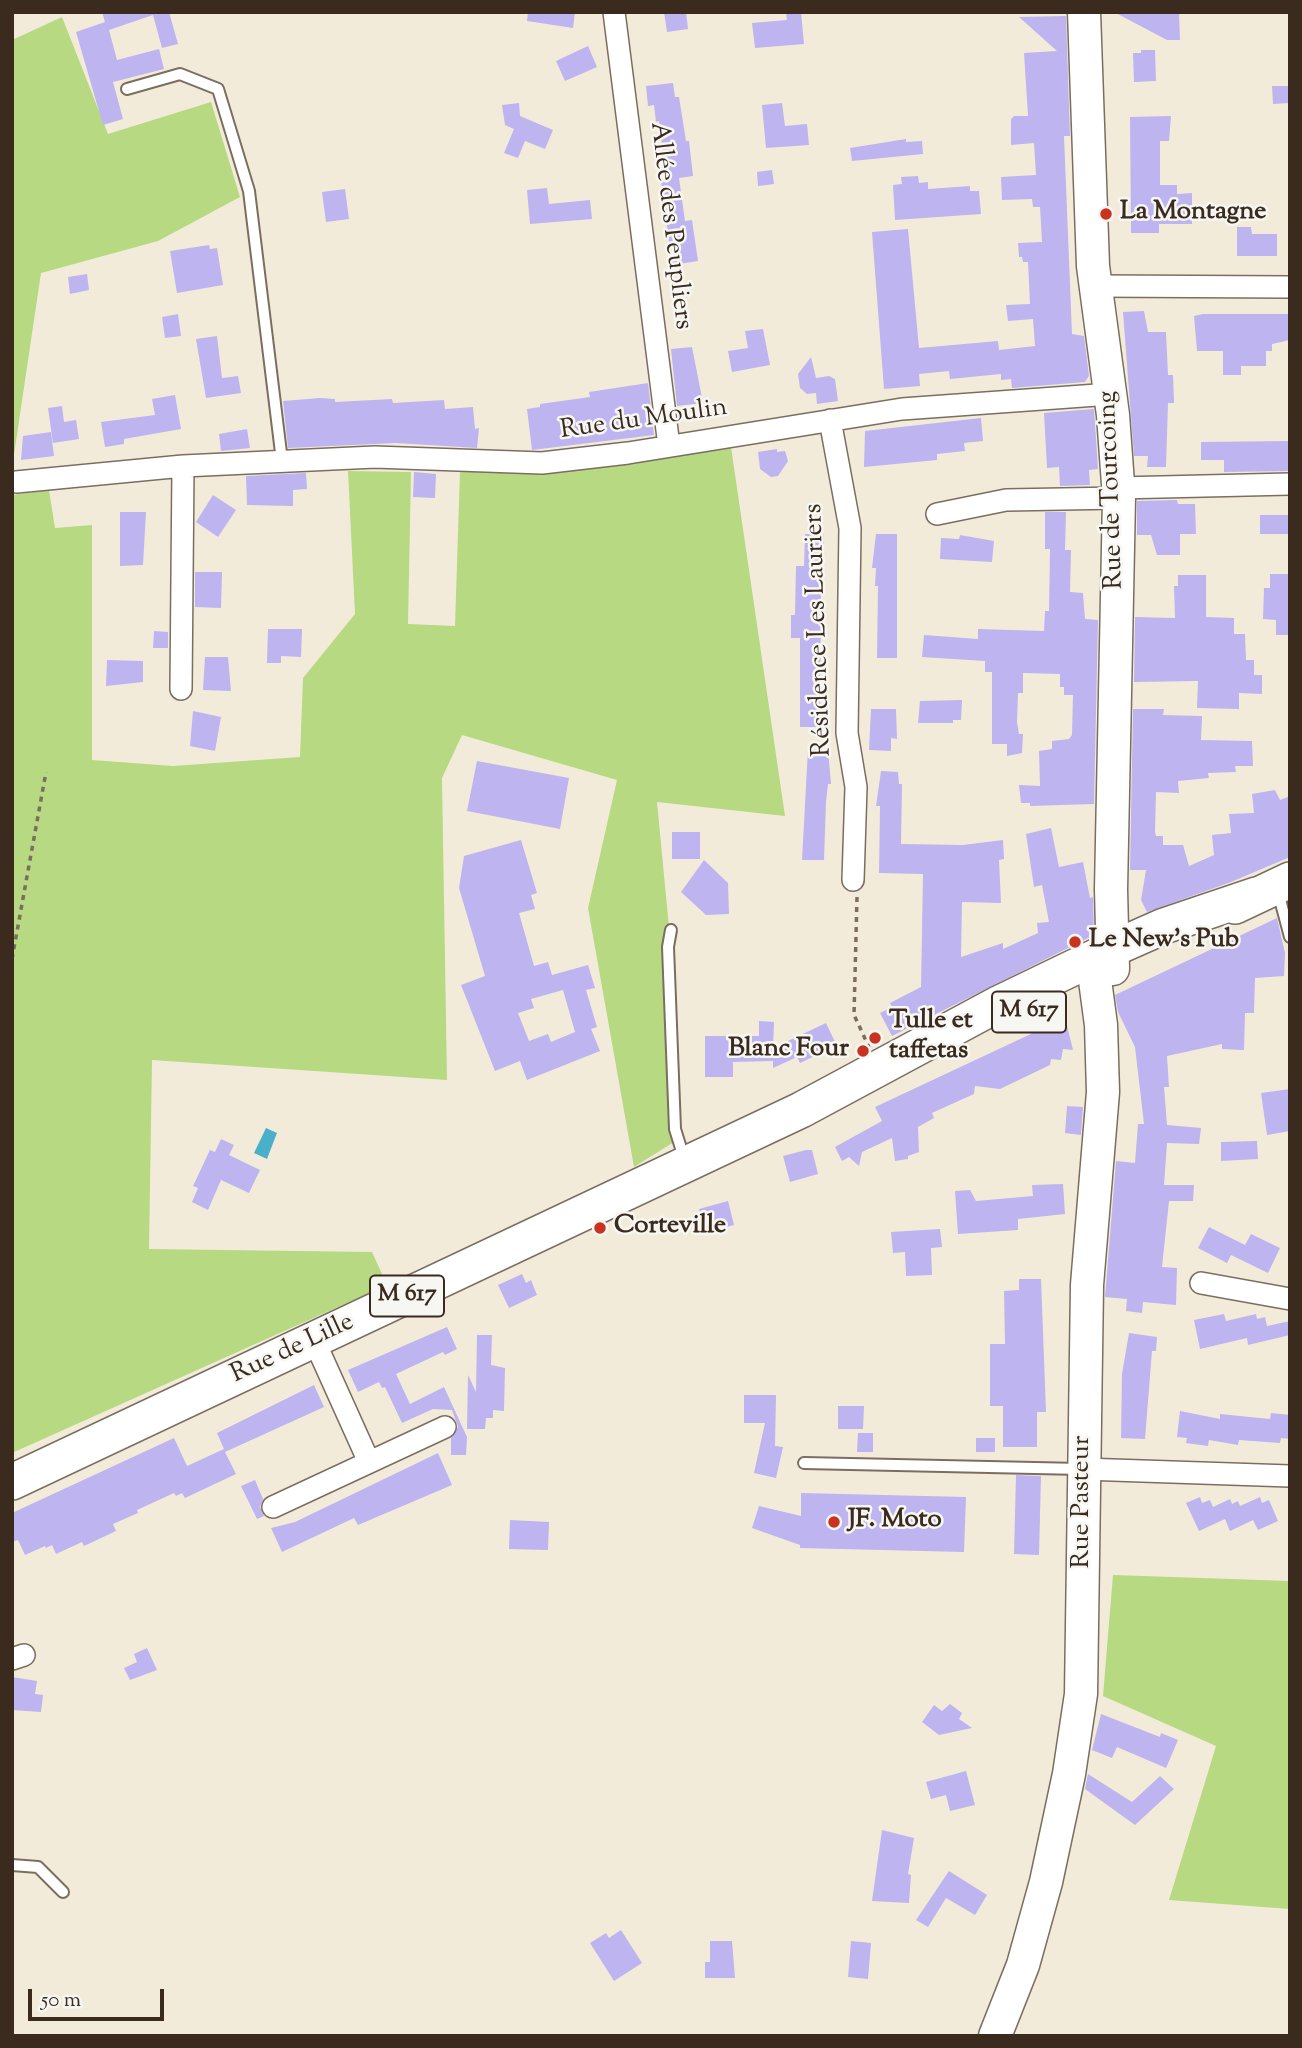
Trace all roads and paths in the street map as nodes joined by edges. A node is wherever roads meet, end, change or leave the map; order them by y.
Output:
1 (614, 12) edge
2 (1084, 12) edge
3 (127, 89) dead end
4 (1096, 286) junction
5 (1290, 286) edge
6 (1111, 394) junction
7 (830, 420) junction
8 (669, 446) junction
9 (282, 461) junction
10 (183, 466) junction
11 (16, 482) dead end
12 (1290, 484) edge
13 (1118, 493) junction
14 (937, 514) dead end
15 (181, 689) dead end
16 (46, 772) dead end
17 (853, 880) joint
18 (1274, 887) edge
19 (671, 930) dead end
20 (1290, 937) edge
21 (12, 959) edge
22 (1103, 964) junction
23 (880, 1067) junction
24 (801, 1110) junction
25 (686, 1164) junction
26 (1201, 1283) dead end
27 (1290, 1299) edge
28 (314, 1340) junction
29 (445, 1427) dead end
30 (369, 1462) junction
31 (804, 1463) dead end
32 (1083, 1469) junction
33 (1290, 1476) edge
34 (12, 1482) edge
35 (273, 1507) dead end
36 (12, 1865) edge
37 (63, 1892) dead end
38 (995, 2036) edge

1 - 8 street, Allée des Peupliers
2 - 4 main road, Rue de Tourcoing
3 - 9 lane
4 - 5 street
4 - 6 main road, Rue de Tourcoing
6 - 7 street, Rue du Moulin
6 - 13 main road, Rue de Tourcoing
7 - 8 street, Rue du Moulin
7 - 17 street, Résidence Les Lauriers
8 - 9 street, Rue du Moulin
9 - 10 street, Rue du Moulin
10 - 11 street, Rue du Moulin
10 - 15 street
12 - 13 street
13 - 14 street
13 - 22 main road, Rue de Tourcoing
16 - 21 path
17 - 23 path
18 - 20 lane
18 - 22 main road, Rue de Lille / M 617
19 - 25 lane
22 - 23 main road, Rue de Lille / M 617
22 - 24 main road, Rue de Lille / M 617
22 - 32 main road, Rue Pasteur
23 - 24 main road, Rue de Lille / M 617
24 - 25 main road, Rue de Lille / M 617
25 - 28 main road, Rue de Lille / M 617
26 - 27 street
28 - 30 street
28 - 34 main road, Rue de Lille / M 617
29 - 30 street
30 - 35 street
31 - 32 lane
32 - 33 street
32 - 38 main road, Rue Pasteur
36 - 37 lane

